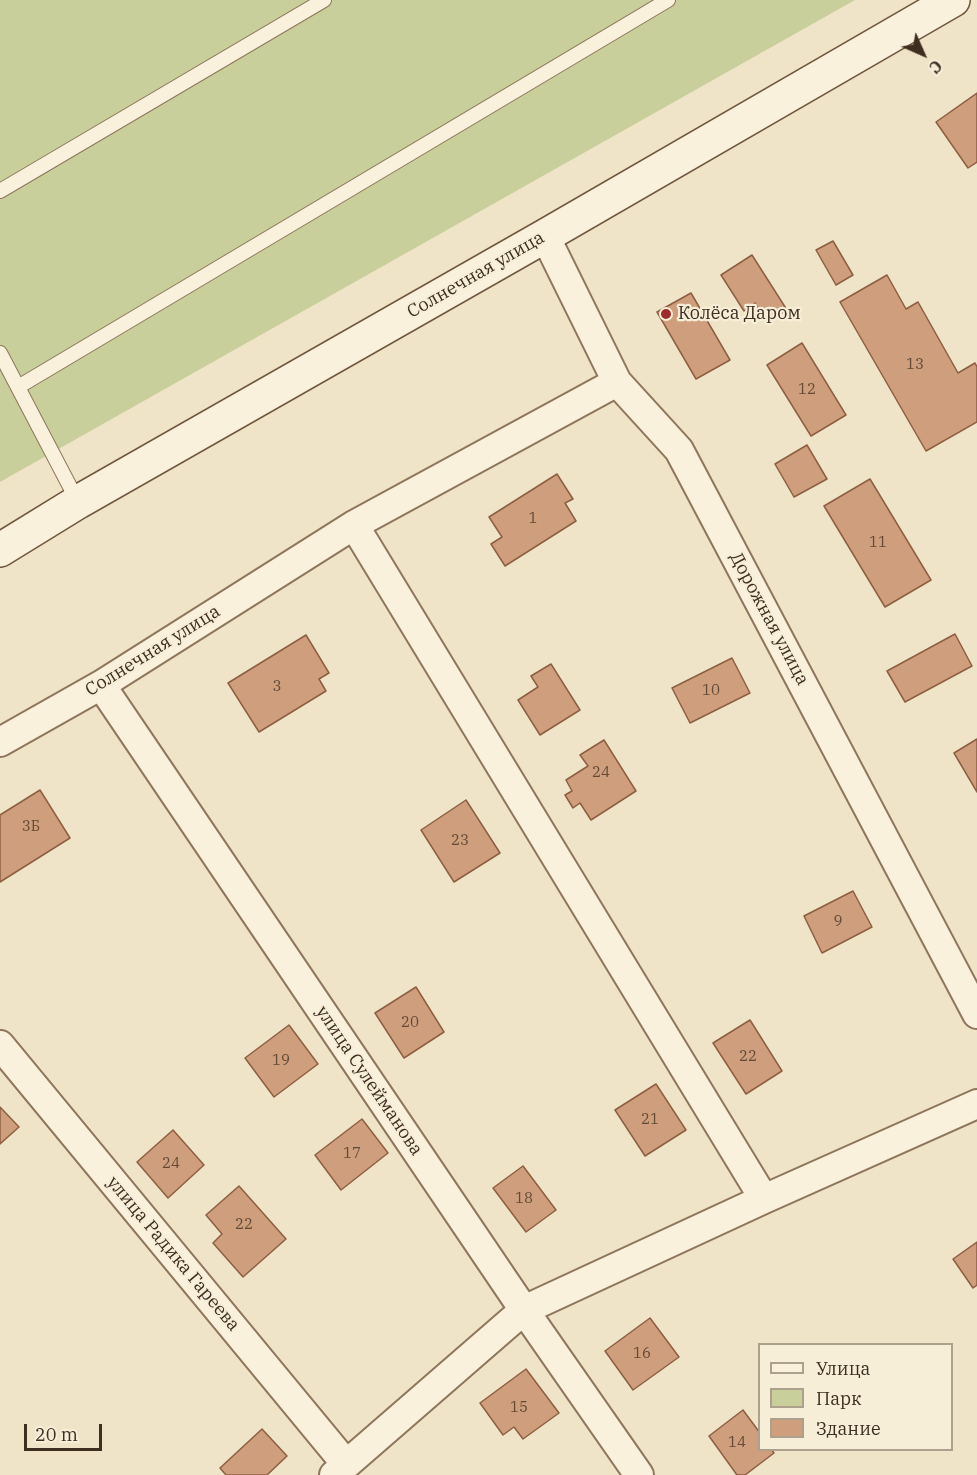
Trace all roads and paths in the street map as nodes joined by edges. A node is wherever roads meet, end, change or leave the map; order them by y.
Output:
1 (324, 0) edge
2 (668, 0) edge
3 (953, 0) edge
4 (0, 191) edge
5 (545, 236) junction
6 (0, 352) edge
7 (617, 382) junction
8 (18, 387) junction
9 (78, 502) junction
10 (354, 525) junction
11 (0, 550) edge
12 (101, 685) junction
13 (0, 742) edge
14 (977, 1014) edge
15 (0, 1045) edge
16 (977, 1104) edge
17 (764, 1199) junction
18 (524, 1310) junction
19 (340, 1469) edge
20 (639, 1475) edge

1 - 4 lane
2 - 8 lane
3 - 5 main road, Солнечная улица
5 - 7 street, Дорожная улица
5 - 9 main road, Солнечная улица
6 - 8 lane
7 - 10 street, Солнечная улица
7 - 14 street, Дорожная улица
8 - 9 lane
9 - 11 main road, Солнечная улица
10 - 12 street, Солнечная улица
10 - 17 street
12 - 13 street, Солнечная улица
12 - 18 street, улица Сулейманова
15 - 19 street, улица Радика Гареева
16 - 17 street
17 - 18 street
18 - 19 street
18 - 20 street, улица Сулейманова

